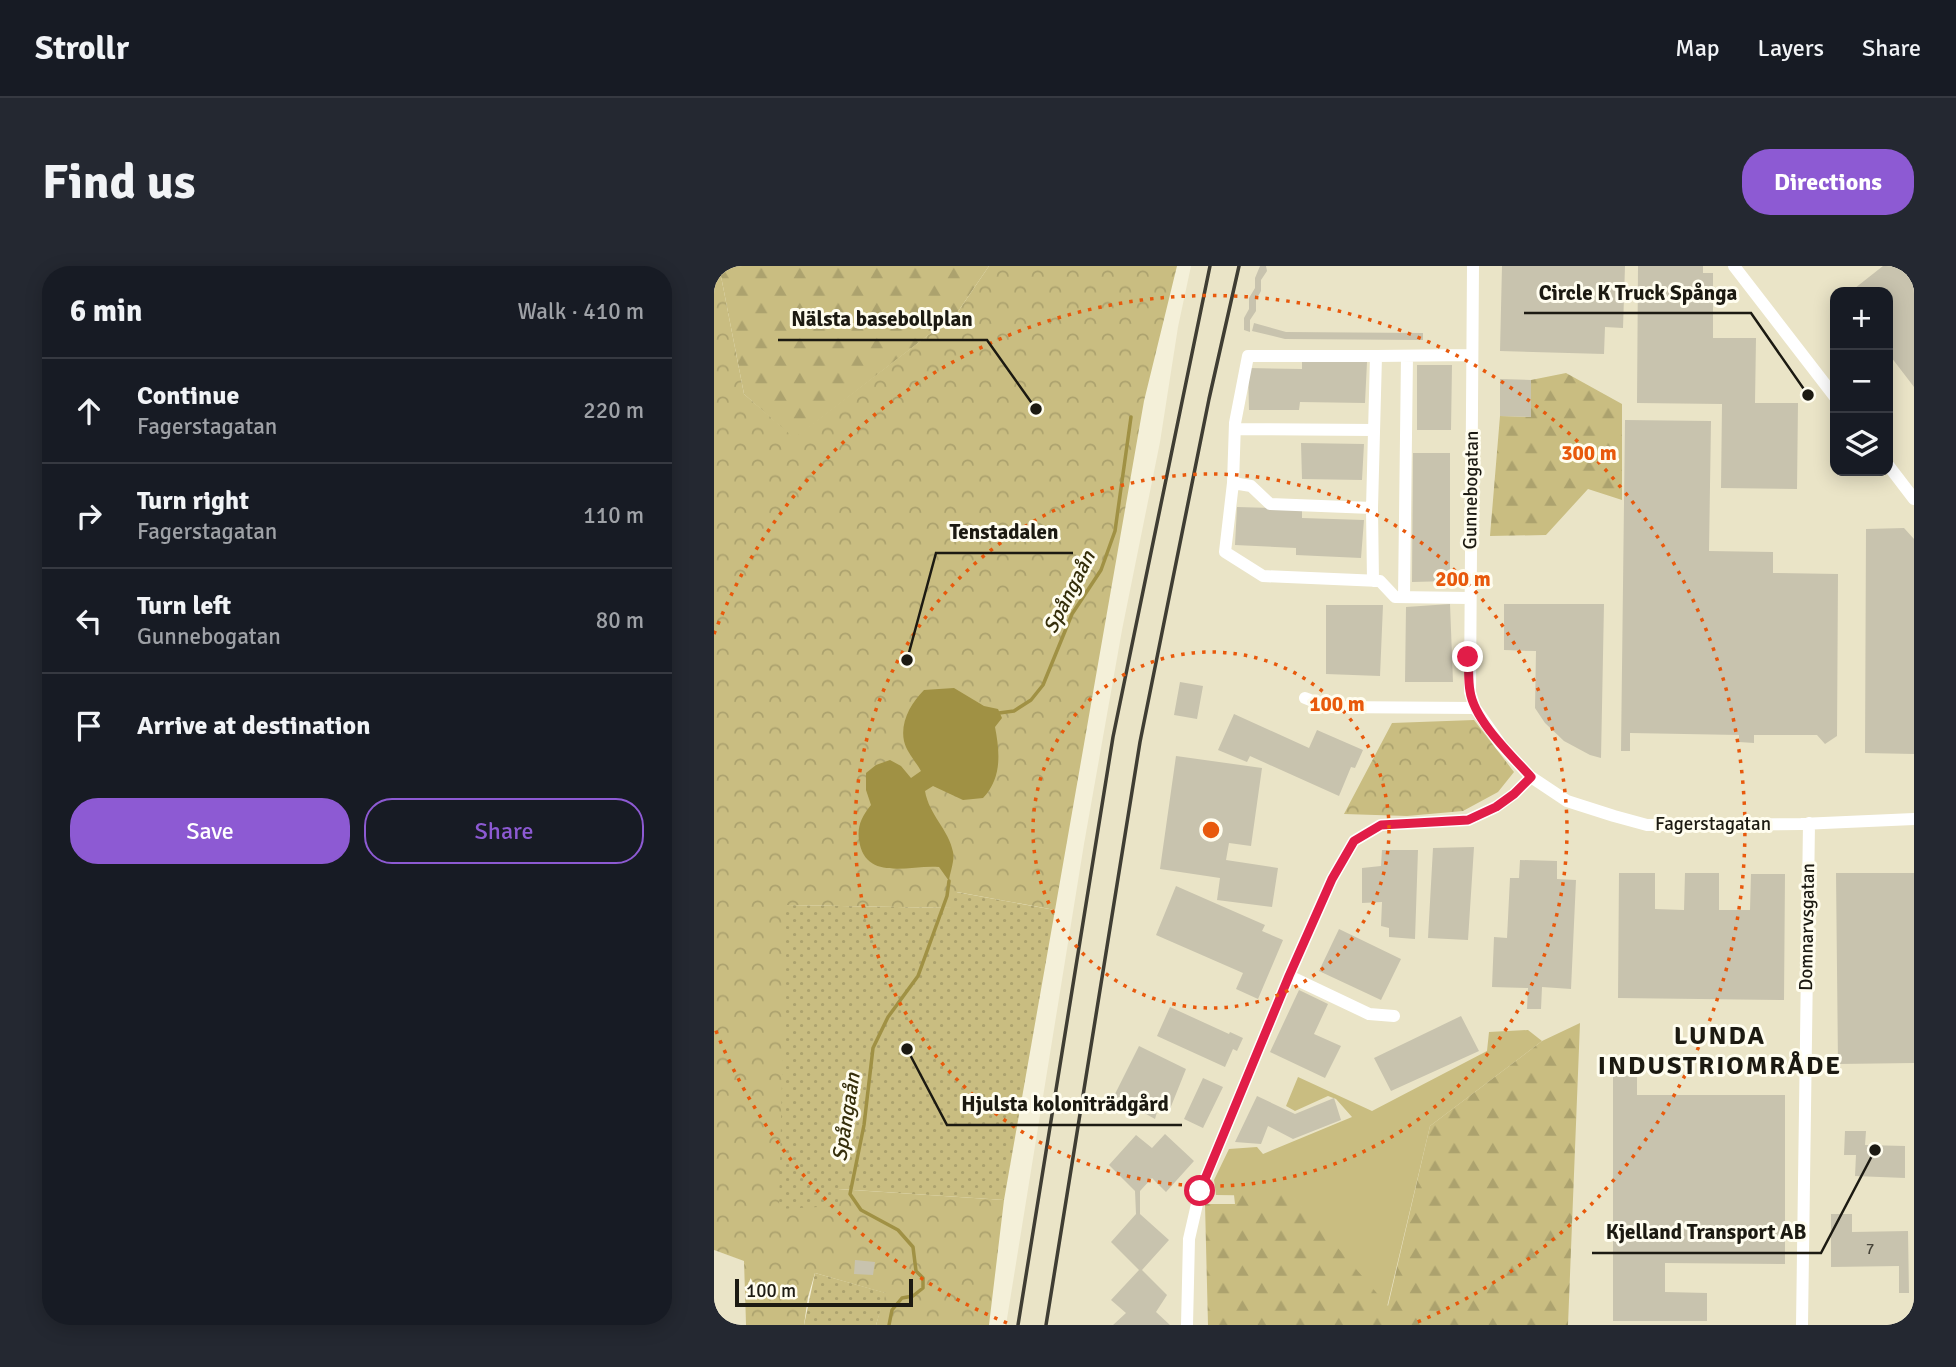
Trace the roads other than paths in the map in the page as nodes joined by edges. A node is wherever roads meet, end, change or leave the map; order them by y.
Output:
1 (1474, 266) edge
2 (1734, 266) edge
3 (1472, 355) junction
4 (1376, 356) junction
5 (1407, 356) junction
6 (1830, 391) edge
7 (1235, 429) junction
8 (1374, 430) junction
9 (1893, 472) edge
10 (1233, 483) junction
11 (1914, 499) edge
12 (1372, 508) junction
13 (1373, 580) junction
14 (1404, 597) junction
15 (1469, 597) junction
16 (1305, 698) dead end
17 (1475, 708) junction
18 (1531, 777) junction
19 (1914, 819) edge
20 (1809, 823) junction
21 (1289, 976) junction
22 (1394, 1016) dead end
23 (1187, 1325) edge
24 (1802, 1325) edge

1 - 3 street, Gunnebogatan
2 - 6 street
3 - 5 street
3 - 15 street, Gunnebogatan
4 - 5 street
4 - 7 street
4 - 8 street
5 - 14 street
7 - 8 street
7 - 10 street
8 - 12 street
9 - 11 street
10 - 12 street
10 - 13 street
12 - 13 street
13 - 14 street
14 - 15 street
15 - 17 street, Gunnebogatan
16 - 17 street
17 - 18 street, Gunnebogatan
18 - 20 street, Fagerstagatan
18 - 21 street
19 - 20 street, Fagerstagatan
20 - 24 street, Domnarvsgatan
21 - 22 street
21 - 23 street

